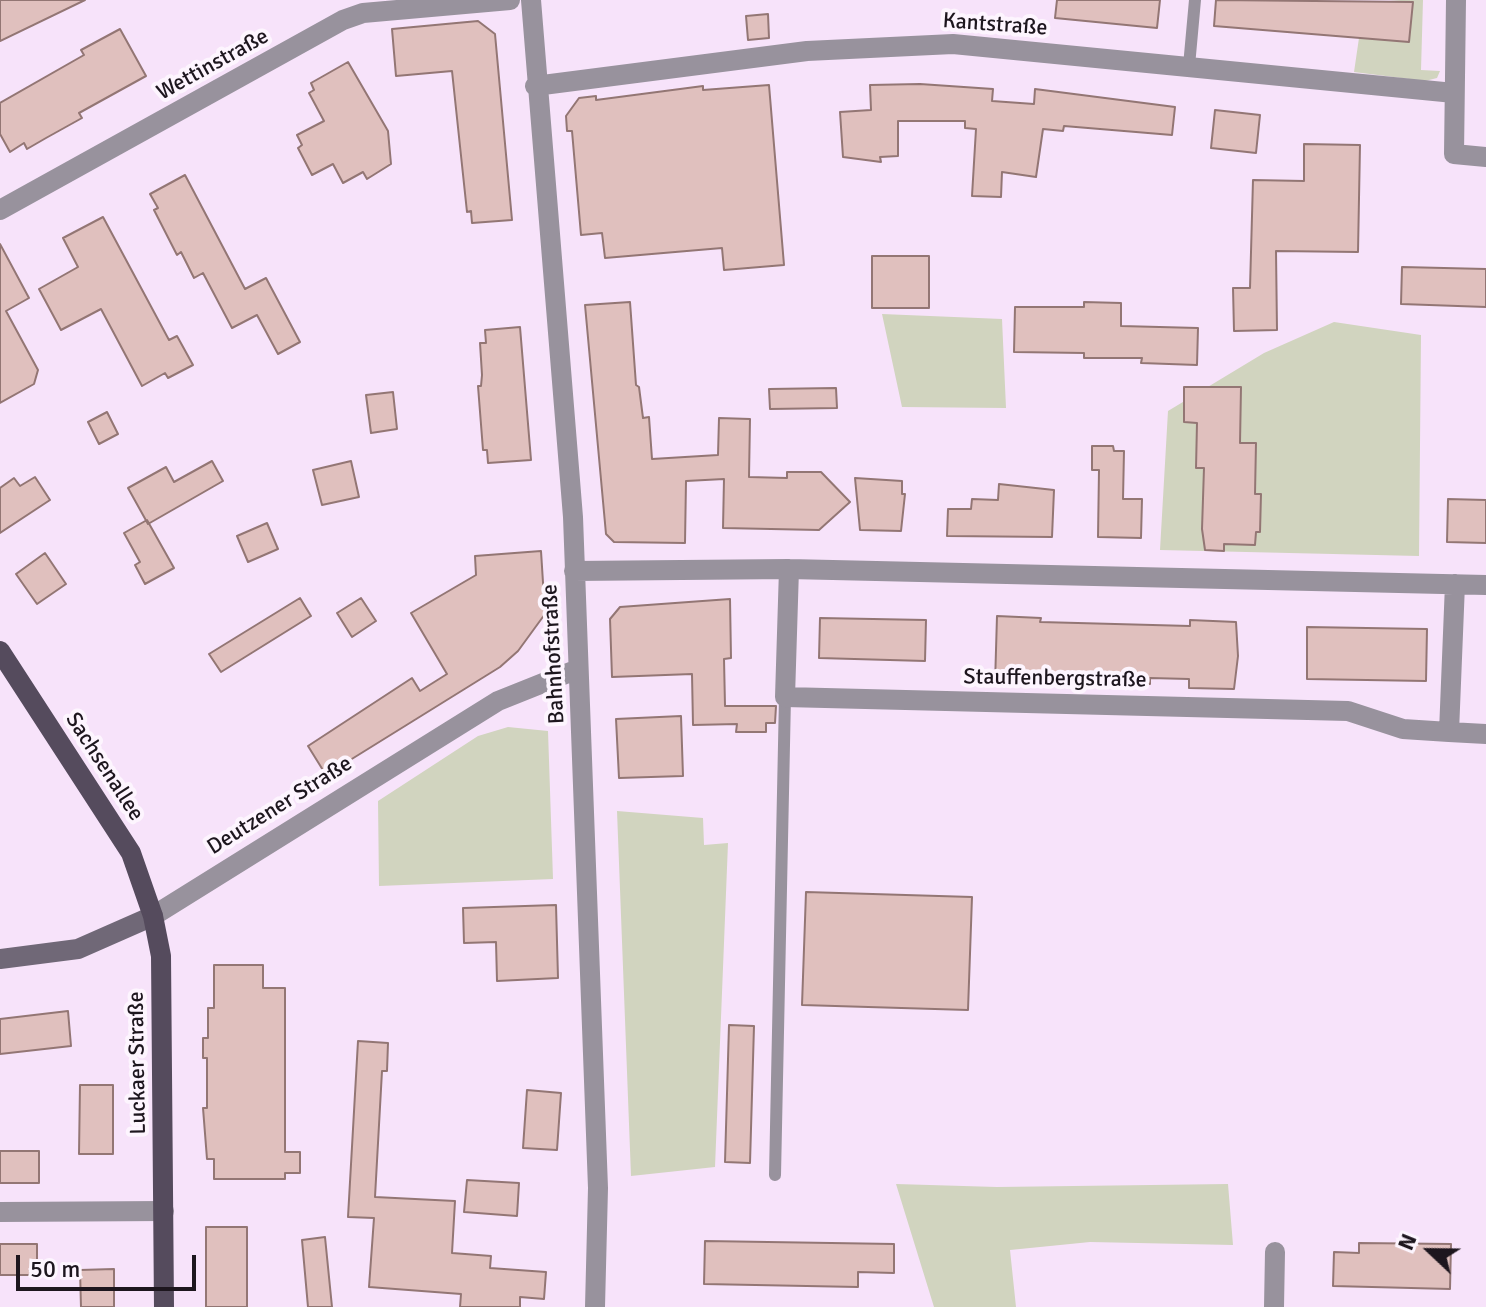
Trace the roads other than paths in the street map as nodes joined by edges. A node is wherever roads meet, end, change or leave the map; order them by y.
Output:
1 (510, 0) edge
2 (531, 0) edge
3 (1195, 0) edge
4 (1456, 0) edge
5 (364, 6) edge
6 (1189, 66) junction
7 (535, 86) junction
8 (1454, 93) junction
9 (1486, 157) edge
10 (0, 210) edge
11 (789, 569) junction
12 (574, 571) junction
13 (1455, 584) junction
14 (1486, 585) edge
15 (0, 651) edge
16 (578, 669) junction
17 (785, 697) junction
18 (1449, 732) junction
19 (1486, 734) edge
20 (153, 916) junction
21 (0, 959) edge
22 (775, 1175) dead end
23 (164, 1211) junction
24 (0, 1212) edge
25 (1275, 1252) dead end
26 (164, 1307) edge
27 (595, 1307) edge
28 (1274, 1307) edge

1 - 5 street, Wettinstraße
2 - 7 street, Bahnhofstraße
3 - 6 lane
4 - 8 street
5 - 10 street, Wettinstraße
6 - 7 street, Kantstraße
6 - 8 street, Kantstraße
7 - 12 street, Bahnhofstraße
8 - 9 street
11 - 12 street
11 - 13 street
11 - 17 street
12 - 16 street, Bahnhofstraße
13 - 14 street
13 - 18 street
15 - 20 main road, Sachsenallee
16 - 20 street, Deutzener Straße
16 - 27 street, Bahnhofstraße
17 - 18 street, Stauffenbergstraße
17 - 22 lane
18 - 19 street, Stauffenbergstraße
20 - 21 main road, Deutzener Straße
20 - 23 main road, Luckaer Straße
23 - 24 street
23 - 26 main road, Luckaer Straße
25 - 28 street

